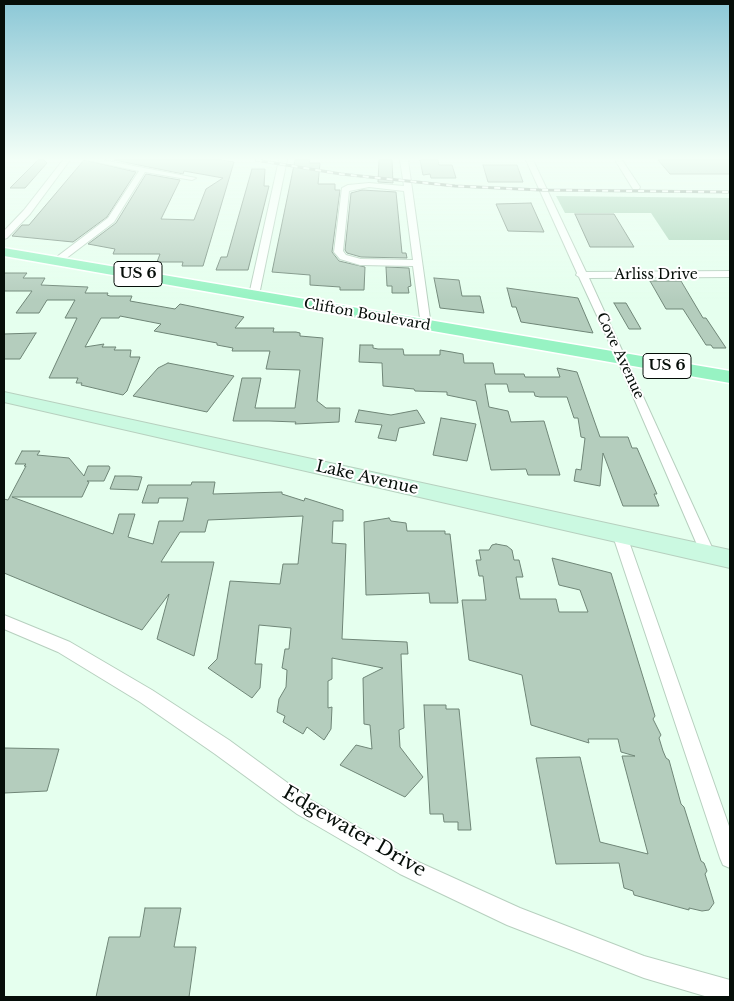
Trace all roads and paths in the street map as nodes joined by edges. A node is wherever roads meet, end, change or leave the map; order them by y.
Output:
1 (31, 207) edge
2 (120, 207) edge
3 (273, 207) edge
4 (343, 207) edge
5 (410, 207) edge
6 (550, 207) edge
7 (4, 236) edge
8 (4, 252) edge
9 (56, 260) junction
10 (417, 262) junction
11 (730, 274) edge
12 (581, 275) junction
13 (254, 294) junction
14 (426, 326) junction
15 (622, 359) junction
16 (730, 377) edge
17 (4, 397) edge
18 (619, 533) junction
19 (708, 554) junction
20 (730, 559) edge
21 (4, 622) edge
22 (730, 858) edge
23 (730, 992) edge

1 - 7 street
2 - 9 street
3 - 13 street
4 - 10 street
5 - 10 street
6 - 12 street, Cove Avenue
8 - 9 main road, Clifton Boulevard / US 6
9 - 13 main road, Clifton Boulevard / US 6
10 - 14 street
11 - 12 street, Arliss Drive
12 - 15 street, Cove Avenue
13 - 14 main road, Clifton Boulevard / US 6
14 - 15 main road, Clifton Boulevard / US 6
15 - 16 main road, Clifton Boulevard / US 6
15 - 19 street, Cove Avenue
17 - 18 street, Lake Avenue
18 - 19 street, Lake Avenue
18 - 22 street
19 - 20 street, Lake Avenue
21 - 23 street, Edgewater Drive

